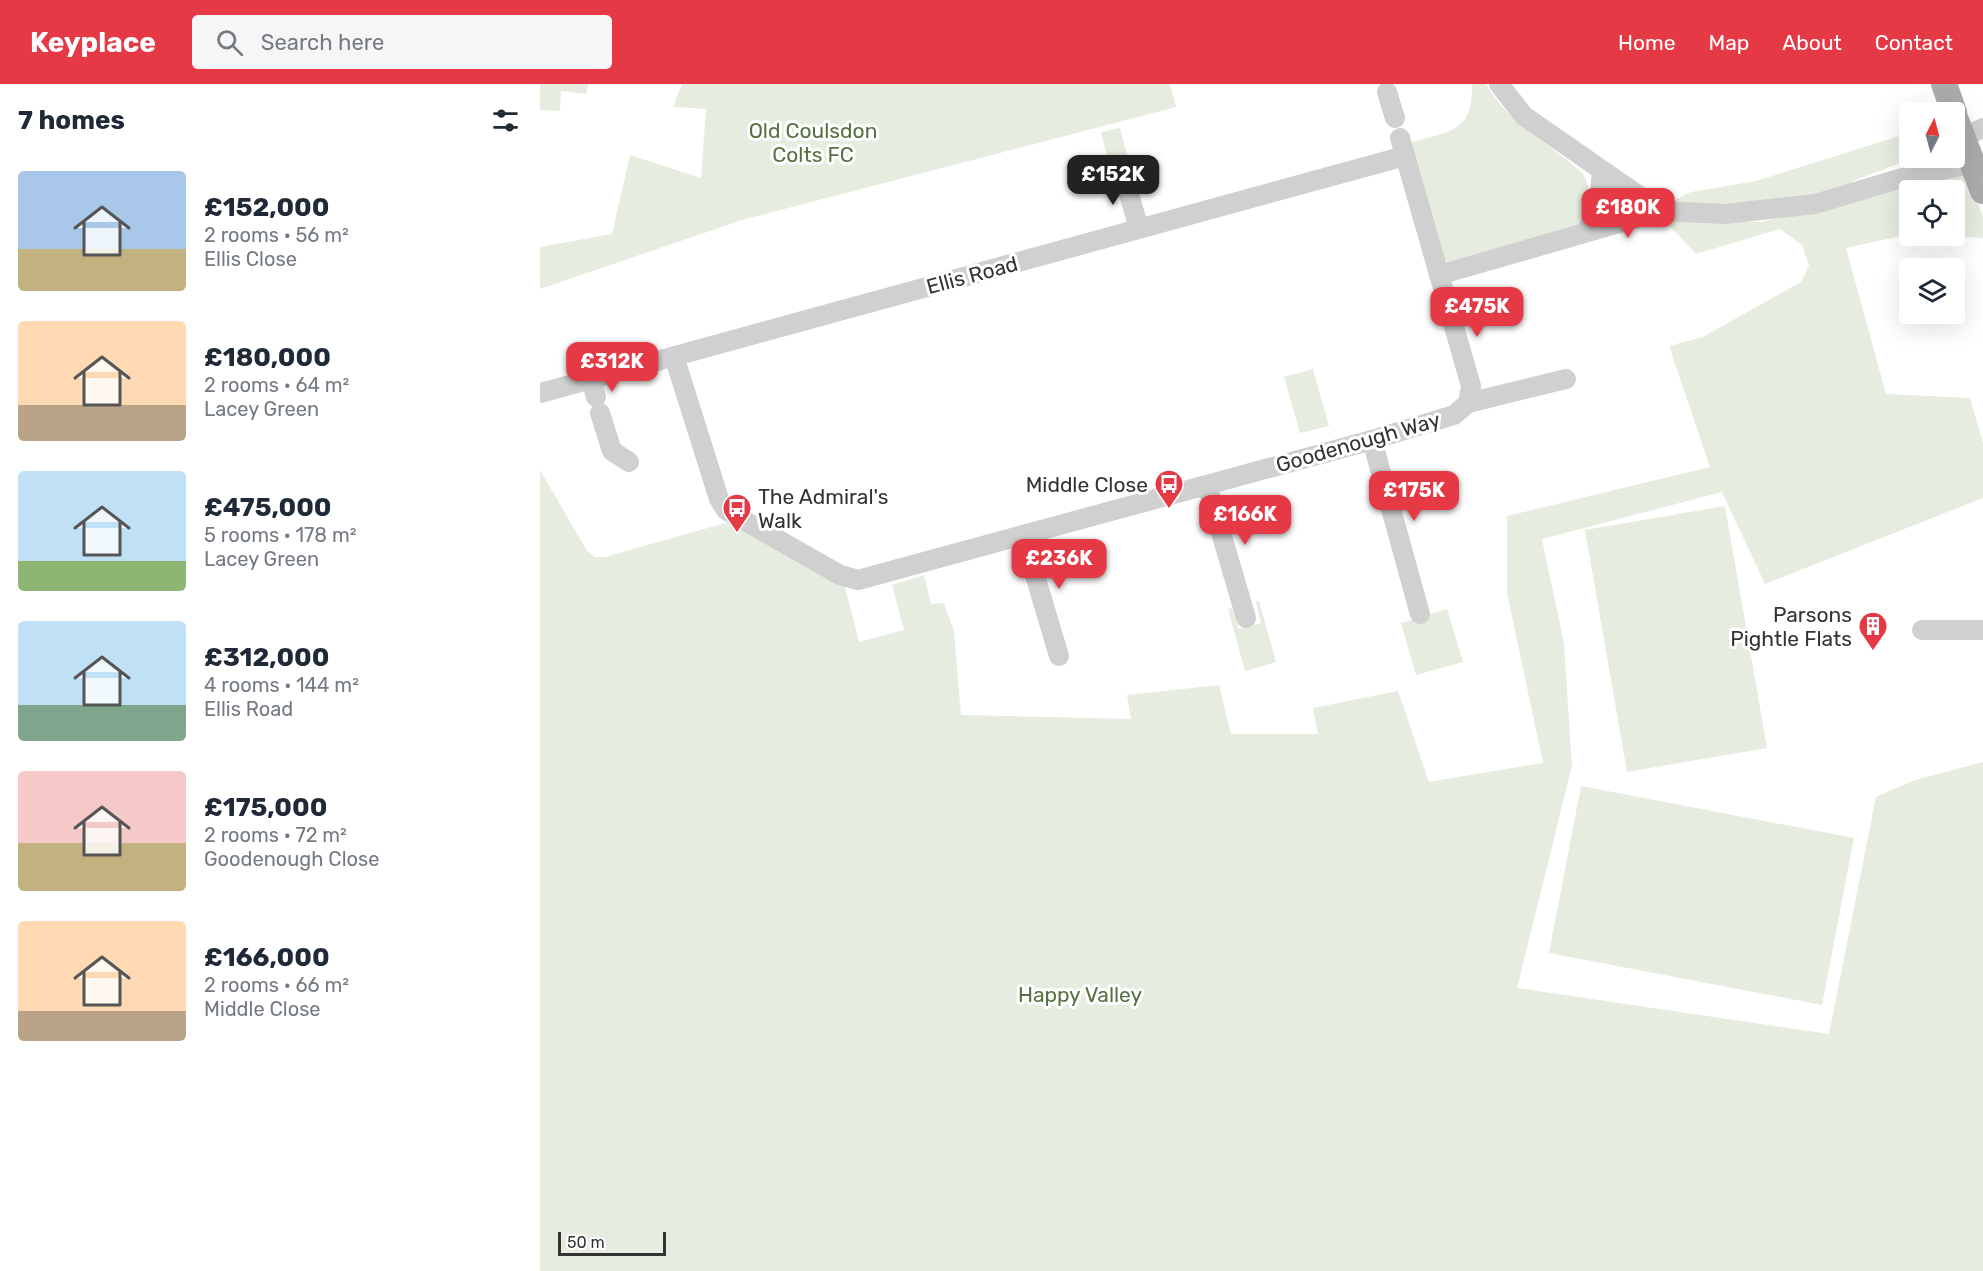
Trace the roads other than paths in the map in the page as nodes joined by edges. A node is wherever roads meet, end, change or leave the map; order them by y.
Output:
1 (1499, 84) edge
2 (1944, 84) edge
3 (1387, 92) dead end
4 (1953, 102) edge
5 (1395, 118) dead end
6 (1965, 133) edge
7 (1971, 164) junction
8 (1602, 170) junction
9 (1123, 173) dead end
10 (1983, 191) edge
11 (1661, 211) junction
12 (1139, 229) junction
13 (1586, 231) junction
14 (1439, 275) junction
15 (674, 356) junction
16 (1566, 379) dead end
17 (540, 393) edge
18 (596, 396) junction
19 (1468, 403) junction
20 (1372, 440) junction
21 (629, 462) dead end
22 (1207, 485) junction
23 (1023, 535) junction
24 (1420, 614) dead end
25 (1246, 618) dead end
26 (1922, 630) dead end
27 (1983, 630) edge
28 (1059, 656) dead end

1 - 8 street
2 - 4 main road
3 - 5 street
6 - 7 main road
7 - 10 main road
7 - 11 street
8 - 11 street
8 - 13 street
9 - 12 street
11 - 13 street
12 - 14 street, Ellis Road
12 - 15 street, Ellis Road
13 - 14 street
14 - 19 street
15 - 18 street, Ellis Road
15 - 23 street, Goodenough Way
16 - 19 street, Goodenough Way
17 - 18 street, Ellis Road
18 - 21 street
19 - 20 street, Goodenough Way
20 - 22 street, Goodenough Way
20 - 24 street
22 - 23 street, Goodenough Way
22 - 25 street
23 - 28 street
26 - 27 street

